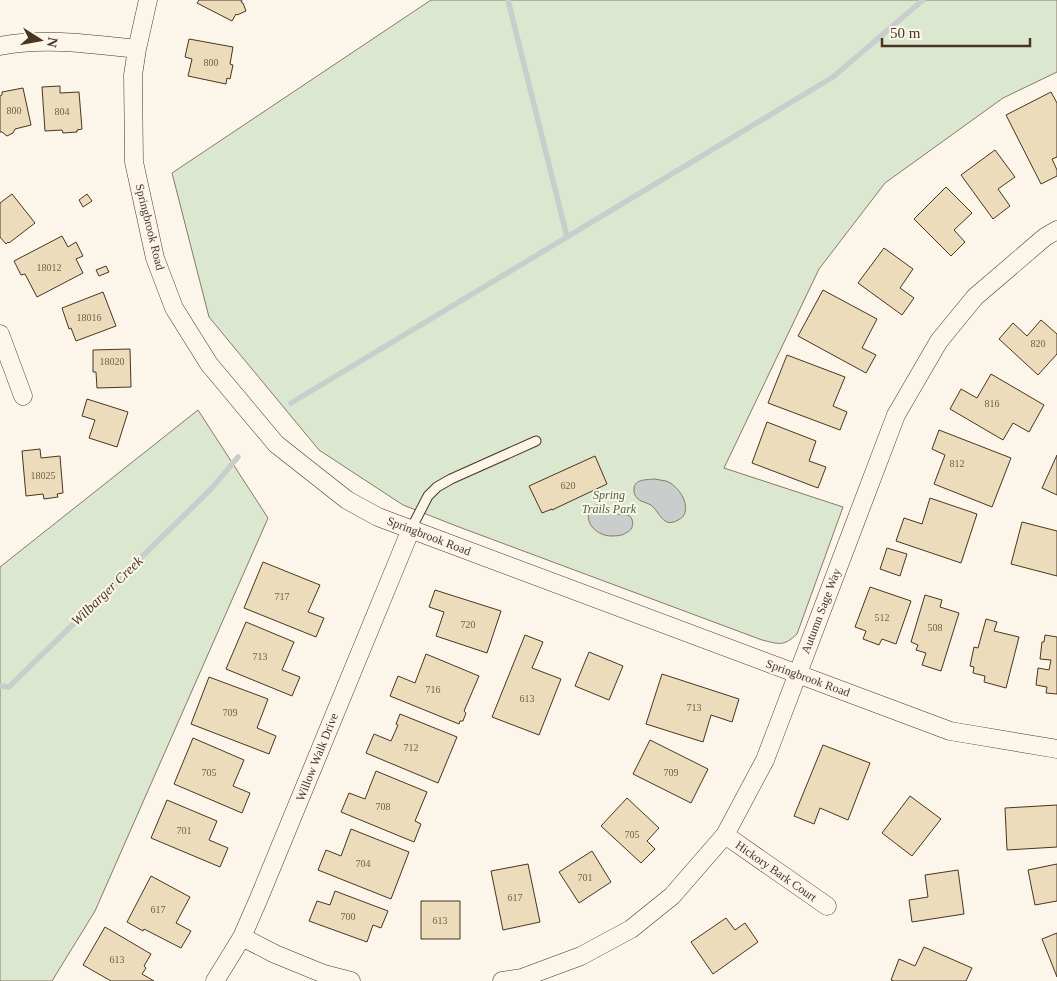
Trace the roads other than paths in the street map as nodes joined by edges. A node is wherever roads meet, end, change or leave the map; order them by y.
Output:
1 (148, 0) edge
2 (0, 46) edge
3 (137, 49) junction
4 (1057, 230) edge
5 (0, 334) edge
6 (23, 396) dead end
7 (536, 441) dead end
8 (411, 529) junction
9 (798, 675) junction
10 (1057, 749) edge
11 (726, 835) junction
12 (826, 906) dead end
13 (242, 936) junction
14 (215, 981) edge
15 (351, 981) edge
16 (502, 981) edge

1 - 3 street, Springbrook Road
2 - 3 street
3 - 8 street, Springbrook Road
4 - 9 street, Autumn Sage Way
5 - 6 street
7 - 8 lane
8 - 9 street, Springbrook Road
8 - 13 street, Willow Walk Drive
9 - 10 street, Springbrook Road
9 - 11 street, Autumn Sage Way
11 - 12 street, Hickory Bark Court
11 - 16 street, Autumn Sage Way
13 - 14 street, Willow Walk Drive
13 - 15 street

